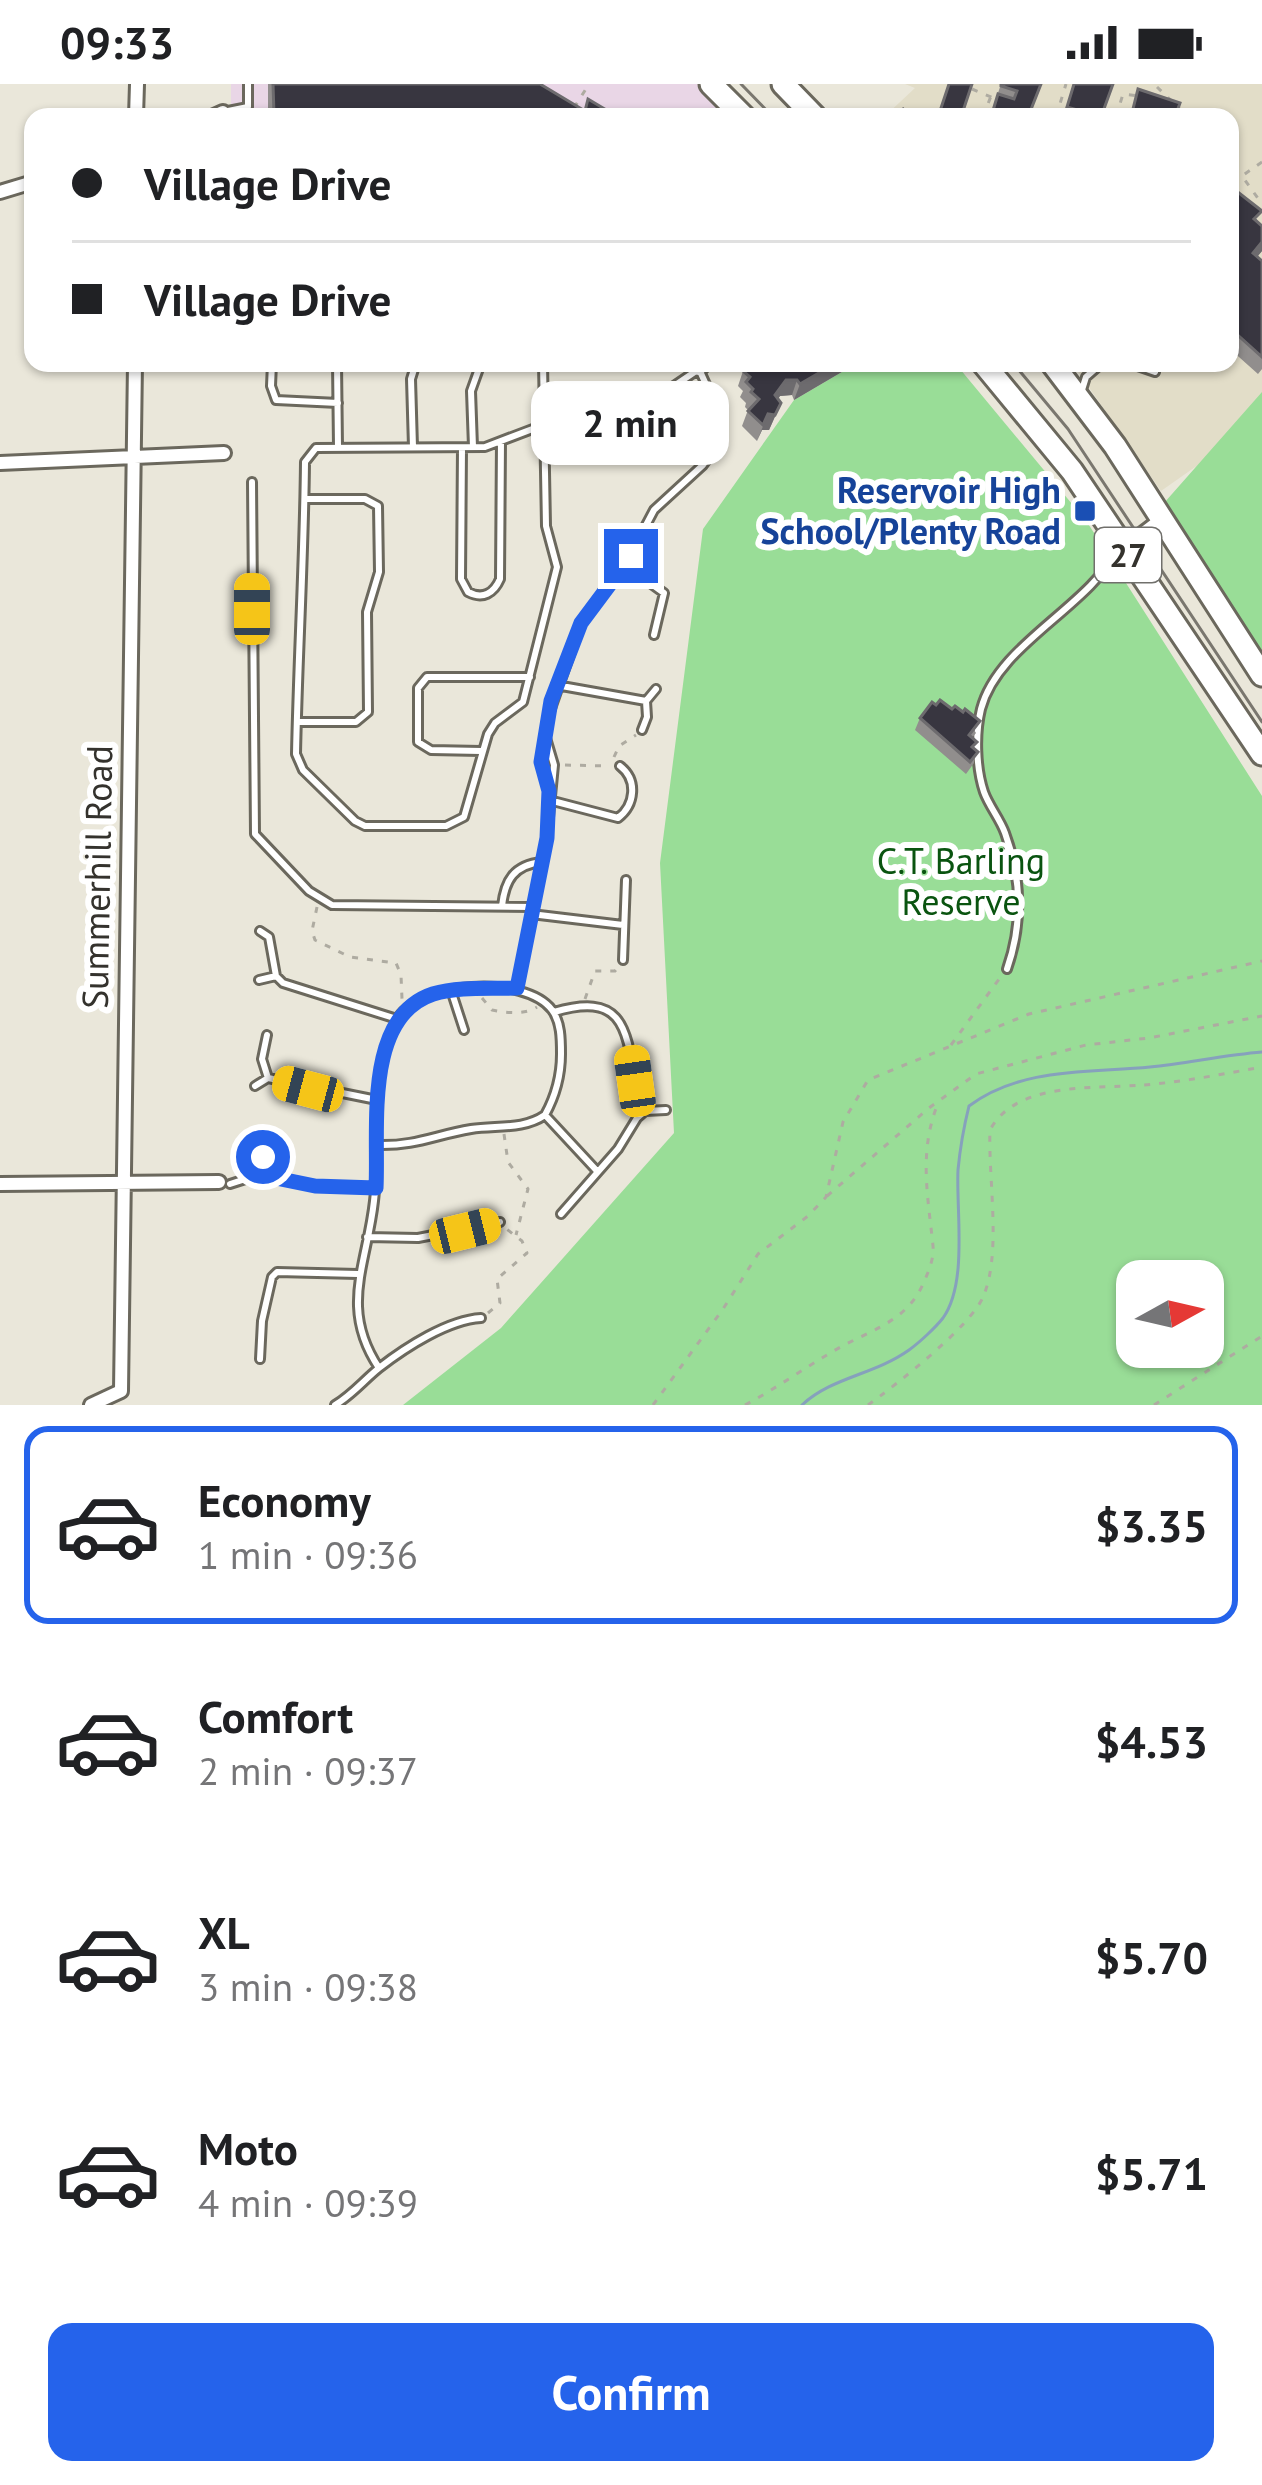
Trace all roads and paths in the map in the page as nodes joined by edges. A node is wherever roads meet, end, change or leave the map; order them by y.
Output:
1 (711, 84) edge
2 (783, 84) edge
3 (1157, 87) dead end
4 (970, 89) edge
5 (991, 96) junction
6 (1142, 97) edge
7 (998, 107) edge
8 (734, 108) edge
9 (806, 108) edge
10 (986, 108) edge
11 (1119, 108) edge
12 (1176, 108) edge
13 (1262, 162) edge
14 (1262, 205) edge
15 (1256, 210) edge
16 (135, 372) edge
17 (272, 372) edge
18 (337, 372) edge
19 (413, 372) edge
20 (478, 372) edge
21 (544, 372) edge
22 (694, 372) edge
23 (705, 372) edge
24 (990, 372) edge
25 (1059, 372) edge
26 (1092, 372) edge
27 (1080, 397) junction
28 (338, 403) junction
29 (547, 424) junction
30 (501, 441) junction
31 (413, 447) junction
32 (338, 448) junction
33 (462, 448) junction
34 (473, 448) junction
35 (224, 453) dead end
36 (135, 457) junction
37 (0, 463) edge
38 (252, 482) dead end
39 (305, 500) junction
40 (1164, 523) junction
41 (1123, 548) junction
42 (625, 566) junction
43 (1102, 574) junction
44 (1140, 574) junction
45 (654, 634) dead end
46 (1262, 675) edge
47 (530, 677) junction
48 (556, 685) junction
49 (656, 688) dead end
50 (646, 701) junction
51 (297, 722) junction
52 (642, 730) joint
53 (482, 752) junction
54 (1262, 754) edge
55 (565, 765) dead end
56 (620, 766) dead end
57 (549, 796) junction
58 (542, 862) junction
59 (626, 880) dead end
60 (320, 900) junction
61 (502, 906) junction
62 (532, 910) junction
63 (623, 925) junction
64 (260, 931) dead end
65 (623, 960) joint
66 (1262, 961) edge
67 (1007, 969) joint
68 (276, 976) junction
69 (259, 980) dead end
70 (517, 988) junction
71 (477, 989) junction
72 (451, 991) junction
73 (542, 1001) junction
74 (584, 1005) junction
75 (406, 1008) junction
76 (554, 1012) junction
77 (1262, 1016) edge
78 (397, 1019) junction
79 (464, 1030) dead end
80 (267, 1034) dead end
81 (950, 1046) junction
82 (1262, 1066) edge
83 (268, 1078) junction
84 (635, 1081) dead end
85 (255, 1086) dead end
86 (377, 1100) junction
87 (940, 1100) junction
88 (666, 1110) dead end
89 (545, 1115) junction
90 (503, 1126) junction
91 (266, 1139) dead end
92 (378, 1145) junction
93 (597, 1171) junction
94 (261, 1174) junction
95 (224, 1183) joint
96 (0, 1184) edge
97 (122, 1184) junction
98 (376, 1188) junction
99 (826, 1197) junction
100 (562, 1214) dead end
101 (499, 1222) joint
102 (516, 1235) junction
103 (367, 1238) junction
104 (358, 1274) junction
105 (481, 1318) joint
106 (1262, 1336) edge
107 (260, 1358) dead end
108 (379, 1368) junction
109 (91, 1405) edge
110 (335, 1405) edge
111 (653, 1405) edge
112 (746, 1405) edge
113 (868, 1405) edge
114 (1154, 1405) edge

1 - 8 highway
2 - 9 highway
3 - 12 path
4 - 5 path
5 - 7 path
5 - 10 path
6 - 11 path
13 - 14 path
14 - 15 path
16 - 36 street, Summerhill Road
17 - 28 lane
18 - 28 lane
19 - 31 lane
20 - 34 lane
21 - 29 lane
22 - 29 lane
23 - 42 lane
24 - 41 highway, 27
25 - 27 highway, 27
26 - 27 lane
27 - 40 highway, 27
28 - 32 lane
29 - 30 lane
29 - 47 lane
30 - 33 lane
30 - 34 lane
31 - 32 lane
31 - 33 lane
32 - 39 lane
33 - 34 lane
35 - 36 street
36 - 37 street
36 - 97 street, Summerhill Road
38 - 60 lane
39 - 51 lane
39 - 51 lane
40 - 41 highway
40 - 46 highway, 27
41 - 43 lane
41 - 44 highway, 27
42 - 45 lane
42 - 48 lane
43 - 44 lane
43 - 67 lane
44 - 54 highway, 27
47 - 53 lane
47 - 53 lane
48 - 50 lane
48 - 57 lane
49 - 50 lane
50 - 52 lane
51 - 53 lane
52 - 55 path
56 - 57 lane
57 - 58 lane
58 - 61 lane
58 - 62 lane
59 - 63 lane
60 - 61 lane
60 - 75 path
61 - 62 lane
62 - 63 lane
62 - 70 lane
63 - 65 lane
64 - 68 lane
65 - 74 path
66 - 81 path
67 - 81 path
68 - 69 lane
68 - 78 lane
70 - 71 lane
70 - 73 lane
71 - 72 lane
71 - 73 path
72 - 75 lane
72 - 79 lane
73 - 76 lane
74 - 76 lane
74 - 84 lane
75 - 78 lane
76 - 89 lane
77 - 87 path
78 - 86 lane
80 - 83 lane
81 - 99 path
82 - 113 path
83 - 85 lane
83 - 86 lane
86 - 92 lane
87 - 99 path
87 - 112 path
88 - 93 lane
89 - 90 lane
89 - 93 lane
90 - 92 lane
90 - 102 path
91 - 94 lane
92 - 98 lane
93 - 100 lane
94 - 95 lane
94 - 98 lane
95 - 97 street
96 - 97 street
97 - 109 street, Summerhill Road
98 - 103 lane
99 - 111 path
101 - 102 path
101 - 103 lane
102 - 105 path
103 - 104 lane
104 - 107 lane
104 - 108 lane
105 - 108 lane
106 - 114 path
108 - 110 lane

